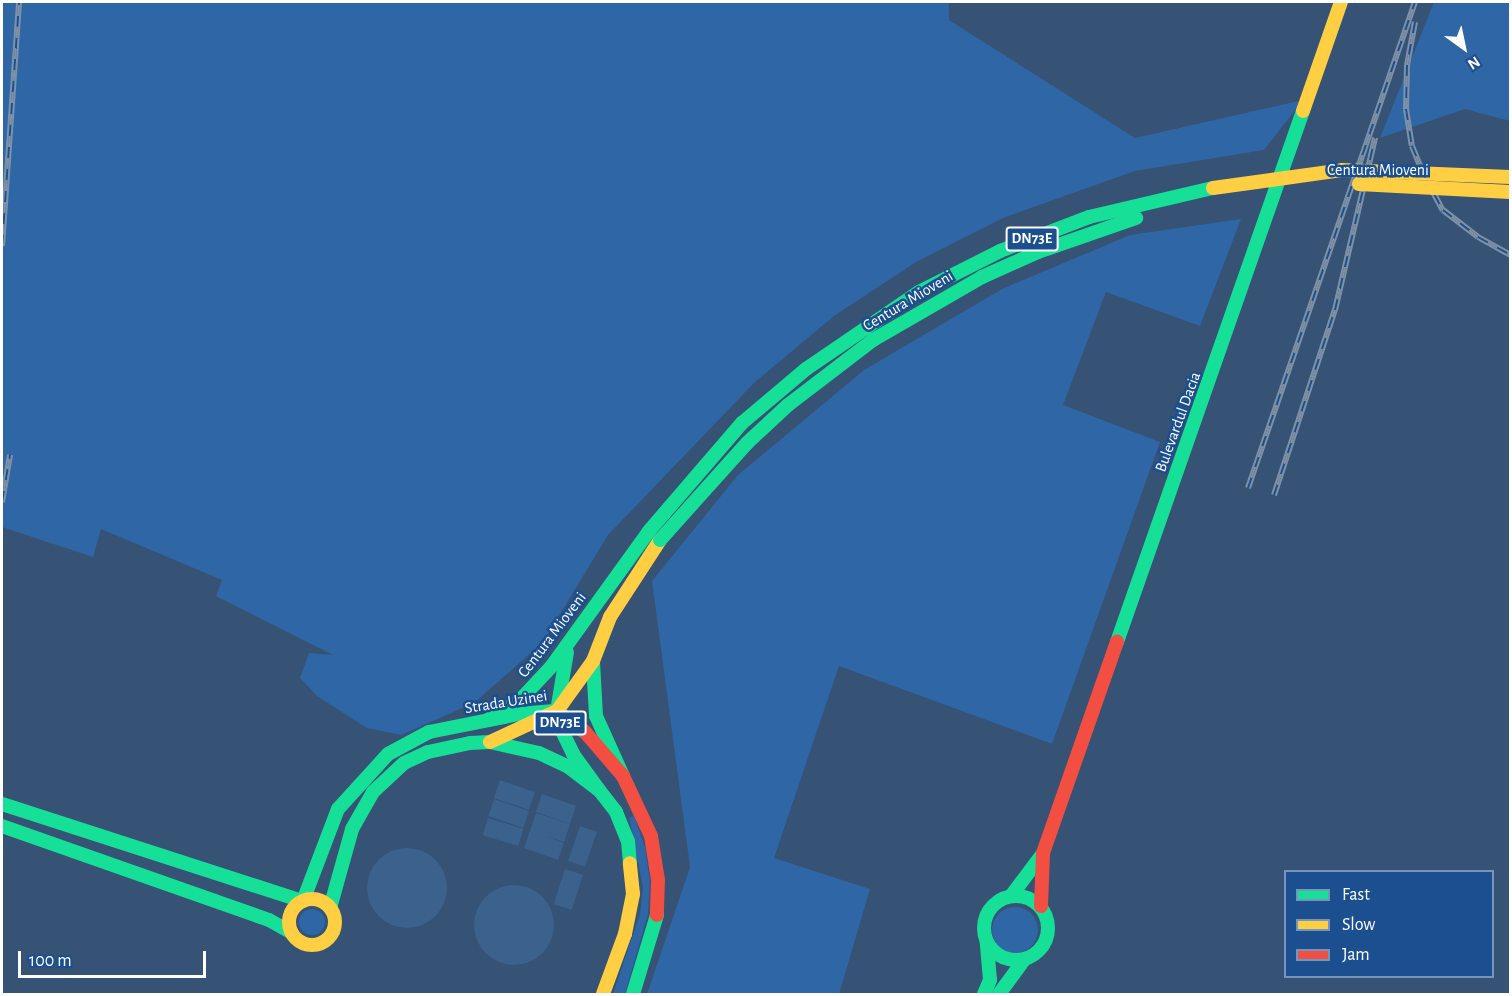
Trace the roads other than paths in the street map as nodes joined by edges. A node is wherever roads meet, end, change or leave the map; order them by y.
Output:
1 (1341, 2) edge
2 (1510, 177) edge
3 (1510, 192) edge
4 (568, 645) junction
5 (593, 661) junction
6 (557, 711) junction
7 (488, 720) junction
8 (490, 742) junction
9 (622, 776) junction
10 (599, 790) junction
11 (2, 804) edge
12 (2, 826) edge
13 (1043, 852) junction
14 (1011, 896) junction
15 (303, 902) junction
16 (1041, 906) junction
17 (330, 908) junction
18 (292, 933) junction
19 (987, 942) junction
20 (1024, 960) junction
21 (603, 994) edge
22 (633, 994) edge
23 (984, 994) edge
24 (999, 994) edge

1 - 13 main road, Bulevardul Dacia
2 - 4 main road, Centura Mioveni / DN73E, bridge
3 - 5 main road, Centura Mioveni / DN73E, bridge
4 - 6 main road, DN73E
4 - 7 main road, Centura Mioveni / DN73E
5 - 6 main road, Centura Mioveni / DN73E
5 - 9 main road, DN73E
6 - 7 main road, Strada Uzinei
6 - 8 main road, Centura Mioveni / DN73E
6 - 9 main road, Strada Uzinei
6 - 10 main road, DN73E
7 - 15 main road, Strada Uzinei
8 - 10 main road
8 - 17 main road
9 - 22 main road, Strada Uzinei
10 - 21 main road
11 - 15 main road
12 - 18 main road
13 - 14 main road
13 - 16 main road
14 - 16 main road
14 - 19 main road
15 - 17 main road
15 - 18 main road
16 - 20 main road
17 - 18 main road
19 - 20 main road
19 - 23 main road
20 - 24 main road

